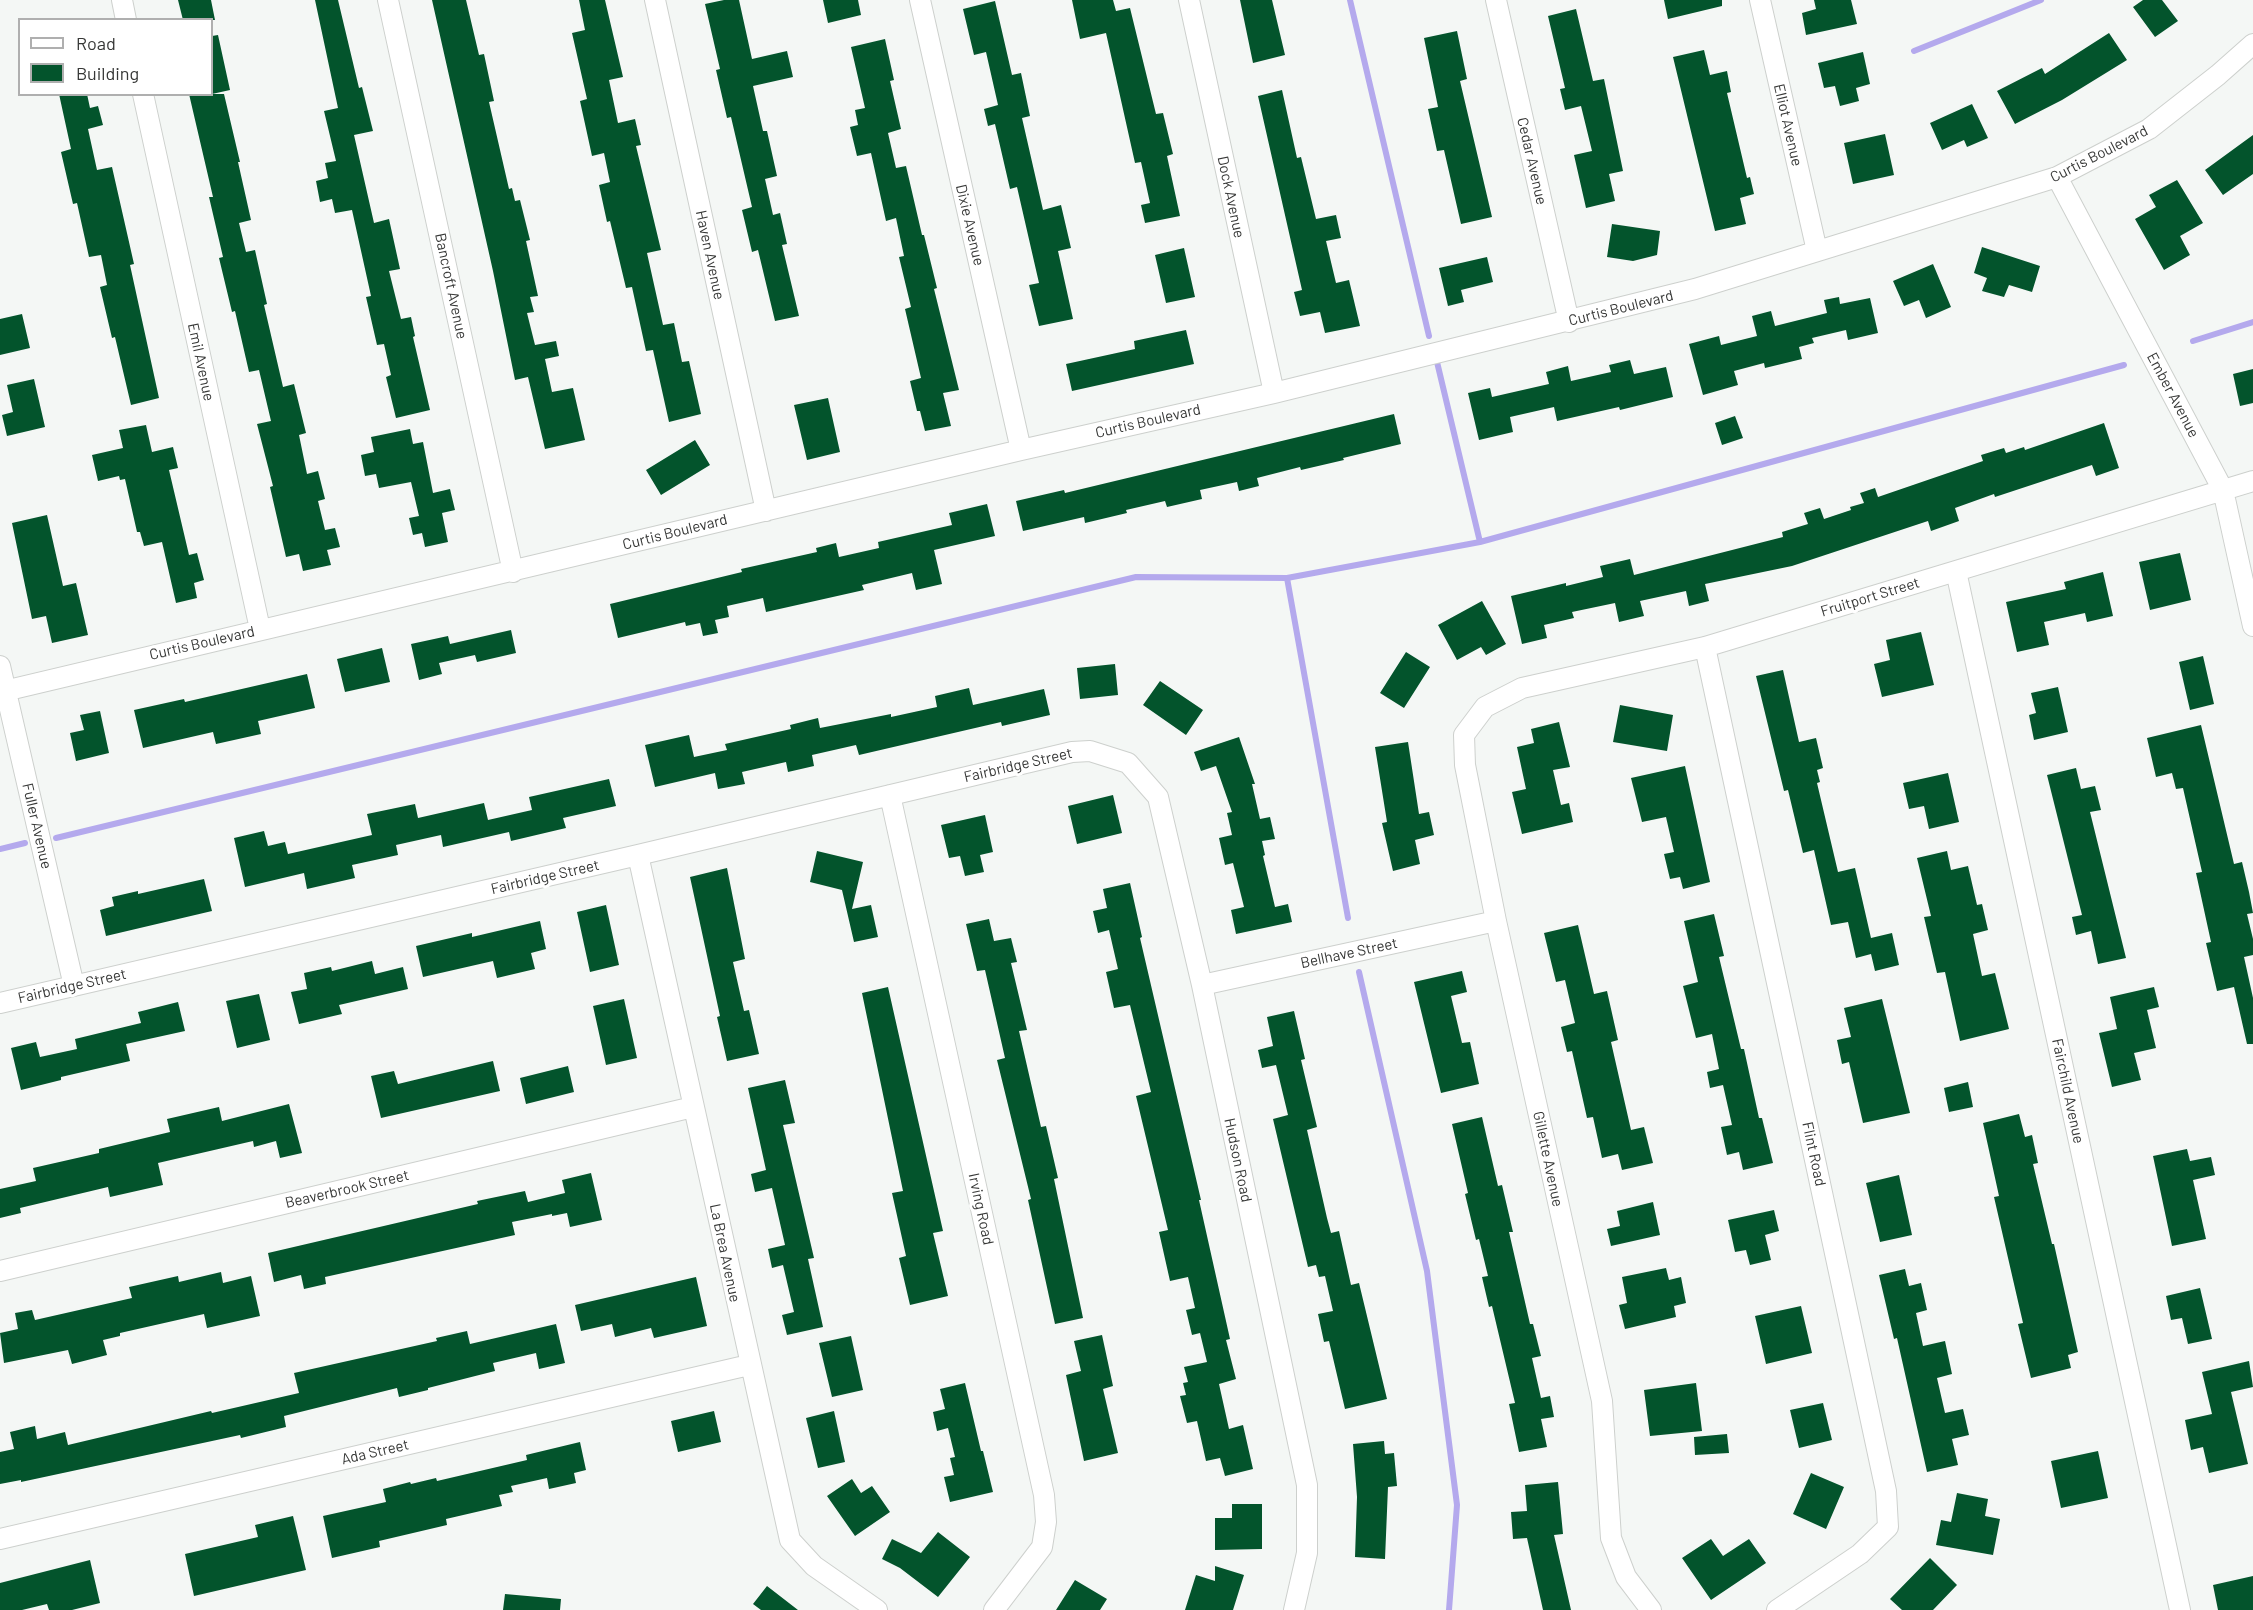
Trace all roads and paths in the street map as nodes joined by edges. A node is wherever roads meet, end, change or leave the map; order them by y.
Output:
1 (122, 0) edge
2 (388, 0) edge
3 (655, 0) edge
4 (920, 0) edge
5 (1188, 0) edge
6 (1496, 0) edge
7 (1760, 0) edge
8 (126, 18) edge
9 (2253, 44) edge
10 (143, 96) edge
11 (2057, 177) junction
12 (1817, 251) junction
13 (1569, 322) junction
14 (1274, 393) junction
15 (1021, 450) junction
16 (2253, 481) edge
17 (2223, 490) junction
18 (766, 511) junction
19 (513, 572) junction
20 (1956, 572) junction
21 (2253, 626) edge
22 (260, 629) junction
23 (1705, 647) junction
24 (0, 666) edge
25 (3, 691) edge
26 (1485, 707) joint
27 (1090, 751) joint
28 (890, 795) junction
29 (638, 855) junction
30 (1496, 921) junction
31 (1202, 985) junction
32 (74, 986) junction
33 (0, 1003) edge
34 (693, 1107) junction
35 (0, 1271) edge
36 (749, 1365) junction
37 (0, 1539) edge
38 (877, 1610) edge
39 (994, 1610) edge
40 (1294, 1610) edge
41 (1651, 1610) edge
42 (1778, 1610) edge
43 (2180, 1610) edge

1 - 8 street
2 - 19 street, Bancroft Avenue
3 - 18 street, Haven Avenue
4 - 15 street, Dixie Avenue
5 - 14 street, Dock Avenue
6 - 13 street, Cedar Avenue
7 - 12 street, Elliot Avenue
9 - 11 street, Curtis Boulevard
10 - 22 street, Emil Avenue
11 - 12 street, Curtis Boulevard
11 - 17 street, Ember Avenue
12 - 13 street, Curtis Boulevard
13 - 14 street, Curtis Boulevard
14 - 15 street, Curtis Boulevard
15 - 18 street, Curtis Boulevard
16 - 17 street, Fruitport Street
17 - 20 street, Fruitport Street
17 - 21 street, Ember Avenue
18 - 19 street, Curtis Boulevard
19 - 22 street, Curtis Boulevard
20 - 23 street, Fruitport Street
20 - 43 street, Fairchild Avenue
22 - 25 street, Curtis Boulevard
23 - 26 street, Fruitport Street
23 - 42 street, Flint Road
24 - 25 street, Fuller Avenue
25 - 32 street, Fuller Avenue
26 - 30 street, Gillette Avenue
27 - 28 street, Fairbridge Street
27 - 31 street, Hudson Road
28 - 29 street, Fairbridge Street
28 - 39 street, Irving Road
29 - 32 street, Fairbridge Street
29 - 34 street, La Brea Avenue
30 - 31 street, Bellhave Street
30 - 41 street, Gillette Avenue
31 - 40 street, Hudson Road
32 - 33 street, Fairbridge Street
34 - 35 street, Beaverbrook Street
34 - 36 street, La Brea Avenue
36 - 37 street, Ada Street
36 - 38 street, La Brea Avenue

